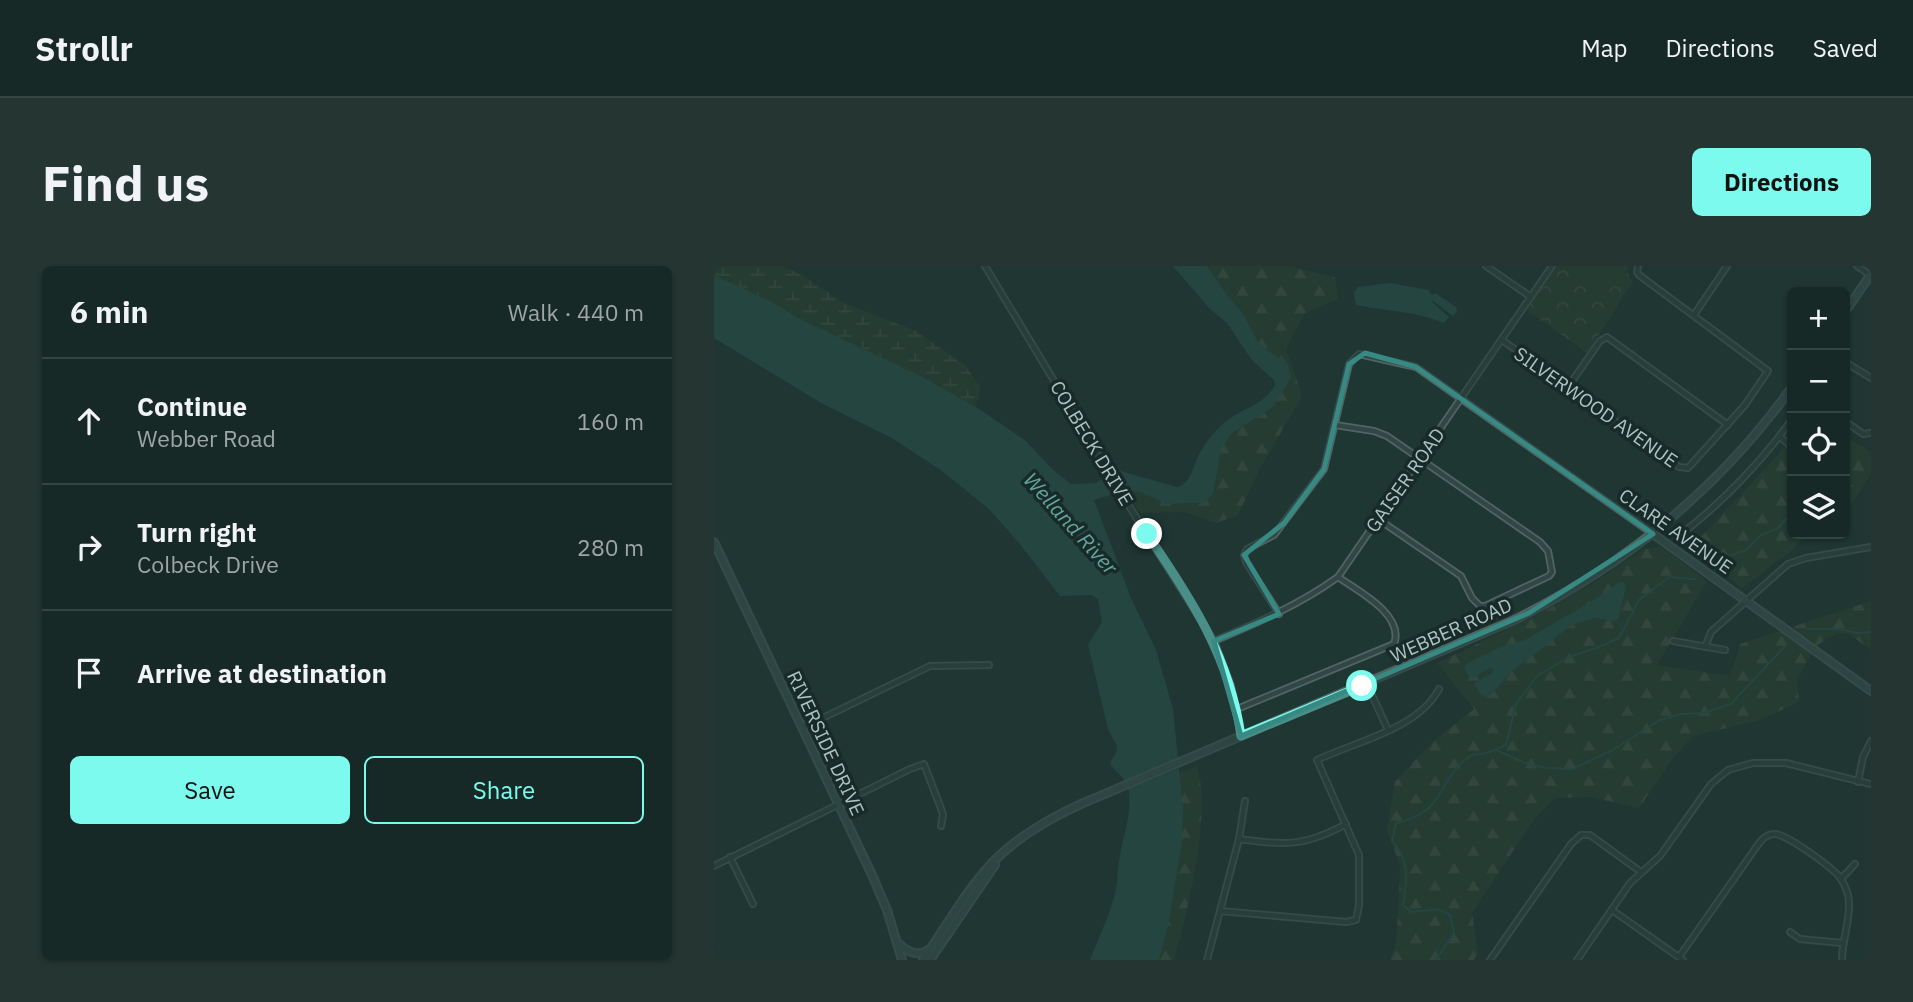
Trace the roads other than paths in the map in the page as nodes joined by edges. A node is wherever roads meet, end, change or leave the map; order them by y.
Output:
1 (985, 266) edge
2 (1486, 266) edge
3 (1552, 266) edge
4 (1638, 266) edge
5 (1727, 266) edge
6 (1857, 266) edge
7 (1871, 275) edge
8 (1531, 297) junction
9 (1850, 305) edge
10 (1694, 315) junction
11 (1502, 340) junction
12 (1850, 365) edge
13 (1871, 378) edge
14 (1568, 387) junction
15 (1787, 394) edge
16 (1461, 399) junction
17 (1335, 425) junction
18 (1728, 425) junction
19 (1850, 425) edge
20 (1787, 426) edge
21 (1871, 433) edge
22 (1780, 437) junction
23 (1787, 443) edge
24 (1419, 460) junction
25 (1378, 519) junction
26 (1653, 534) junction
27 (1681, 534) dead end
28 (714, 542) edge
29 (1871, 547) edge
30 (1338, 578) junction
31 (1746, 600) junction
32 (1279, 614) junction
33 (1214, 641) junction
34 (1673, 641) dead end
35 (1705, 647) junction
36 (1725, 650) dead end
37 (989, 665) dead end
38 (1367, 684) junction
39 (1439, 688) dead end
40 (1871, 691) edge
41 (1237, 709) junction
42 (802, 729) junction
43 (1388, 730) junction
44 (1241, 736) junction
45 (1871, 741) edge
46 (1858, 782) junction
47 (1871, 785) edge
48 (1245, 801) dead end
49 (838, 805) junction
50 (1346, 824) junction
51 (941, 826) dead end
52 (1026, 834) junction
53 (1239, 839) junction
54 (730, 857) junction
55 (1855, 864) dead end
56 (714, 866) edge
57 (1641, 872) junction
58 (1841, 879) junction
59 (753, 904) dead end
60 (1612, 910) junction
61 (1220, 911) junction
62 (1790, 932) dead end
63 (898, 943) junction
64 (1842, 943) junction
65 (932, 947) junction
66 (1681, 959) edge
67 (902, 960) edge
68 (923, 960) edge
69 (930, 960) edge
70 (1207, 960) edge
71 (1490, 960) edge
72 (1577, 960) edge
73 (1842, 960) edge

1 - 33 street, COLBECK DRIVE
2 - 8 street
3 - 8 street, GAISER ROAD
4 - 10 street, SILVERWOOD AVENUE
5 - 10 street
6 - 7 street
7 - 9 main road
8 - 11 street, GAISER ROAD
10 - 18 street, SILVERWOOD AVENUE
11 - 14 street, SILVERWOOD AVENUE
11 - 16 street, GAISER ROAD
12 - 13 street
14 - 18 street, SILVERWOOD AVENUE
14 - 18 street
15 - 26 main road, WEBBER ROAD
16 - 17 street, CLARE AVENUE
16 - 24 street, GAISER ROAD
16 - 26 street, CLARE AVENUE
17 - 24 street
17 - 32 street
19 - 21 street
20 - 22 street
22 - 23 street
22 - 27 street
24 - 25 street, GAISER ROAD
24 - 25 street
25 - 30 street, GAISER ROAD
26 - 31 main road, CLARE AVENUE
26 - 38 main road, WEBBER ROAD
28 - 42 main road, RIVERSIDE DRIVE
29 - 31 street
30 - 32 street, GAISER ROAD
30 - 41 street
31 - 35 street
31 - 40 main road, CLARE AVENUE
32 - 33 street, GAISER ROAD
33 - 41 street, COLBECK DRIVE
34 - 35 street
35 - 36 street
37 - 42 street
38 - 43 street
38 - 44 main road, WEBBER ROAD
39 - 43 street
41 - 44 street, COLBECK DRIVE
42 - 49 main road, RIVERSIDE DRIVE
43 - 50 street
44 - 52 main road, WEBBER ROAD
45 - 46 street
46 - 47 street
46 - 57 street
48 - 53 street
49 - 51 street
49 - 54 street
49 - 63 main road, RIVERSIDE DRIVE
50 - 53 street
50 - 61 street
52 - 65 main road, WEBBER ROAD
52 - 69 main road, WEBBER ROAD
53 - 61 street
54 - 56 street
54 - 59 street
55 - 58 street
57 - 60 street
57 - 71 street
58 - 64 street
58 - 66 street
60 - 66 street
60 - 72 street
61 - 70 street
62 - 64 street
63 - 65 main road
63 - 67 main road, RIVERSIDE DRIVE
64 - 73 street
65 - 68 main road, WEBBER ROAD

